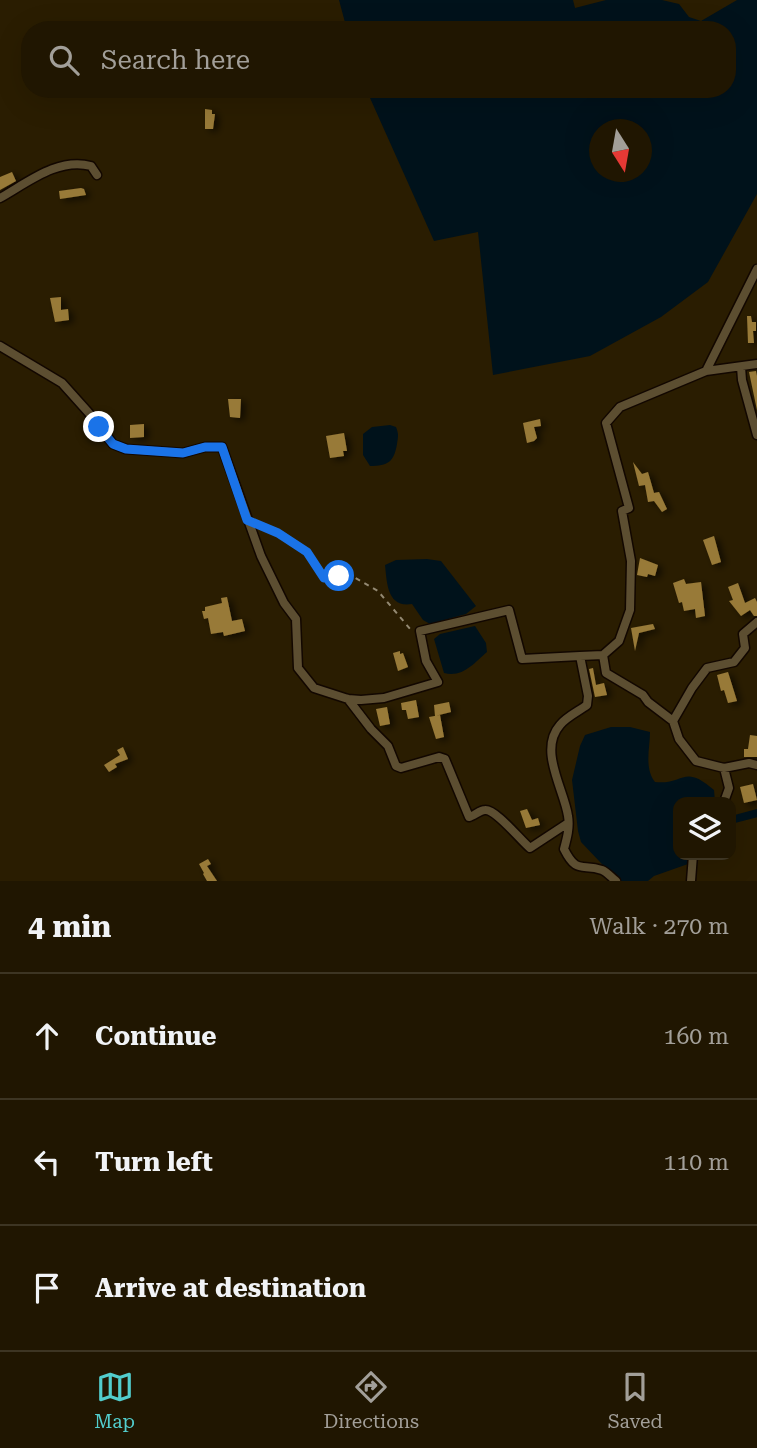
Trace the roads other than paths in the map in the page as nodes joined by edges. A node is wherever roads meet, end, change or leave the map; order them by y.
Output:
1 (97, 174) dead end
2 (0, 198) edge
3 (757, 269) edge
4 (0, 346) edge
5 (757, 364) edge
6 (741, 367) junction
7 (706, 371) junction
8 (757, 435) edge
9 (757, 622) edge
10 (603, 655) junction
11 (580, 656) junction
12 (348, 699) junction
13 (673, 721) junction
14 (757, 765) edge
15 (723, 768) junction
16 (726, 797) edge
17 (568, 823) junction
18 (693, 860) edge
19 (617, 881) edge
20 (691, 881) edge

1 - 2 street
3 - 7 street
4 - 12 street
5 - 6 street
6 - 7 street
6 - 8 street
7 - 10 street
9 - 13 street
10 - 11 street
10 - 13 street
11 - 12 street
11 - 17 street
12 - 17 street
13 - 15 street
14 - 15 street
15 - 16 street
17 - 19 street
18 - 20 street

